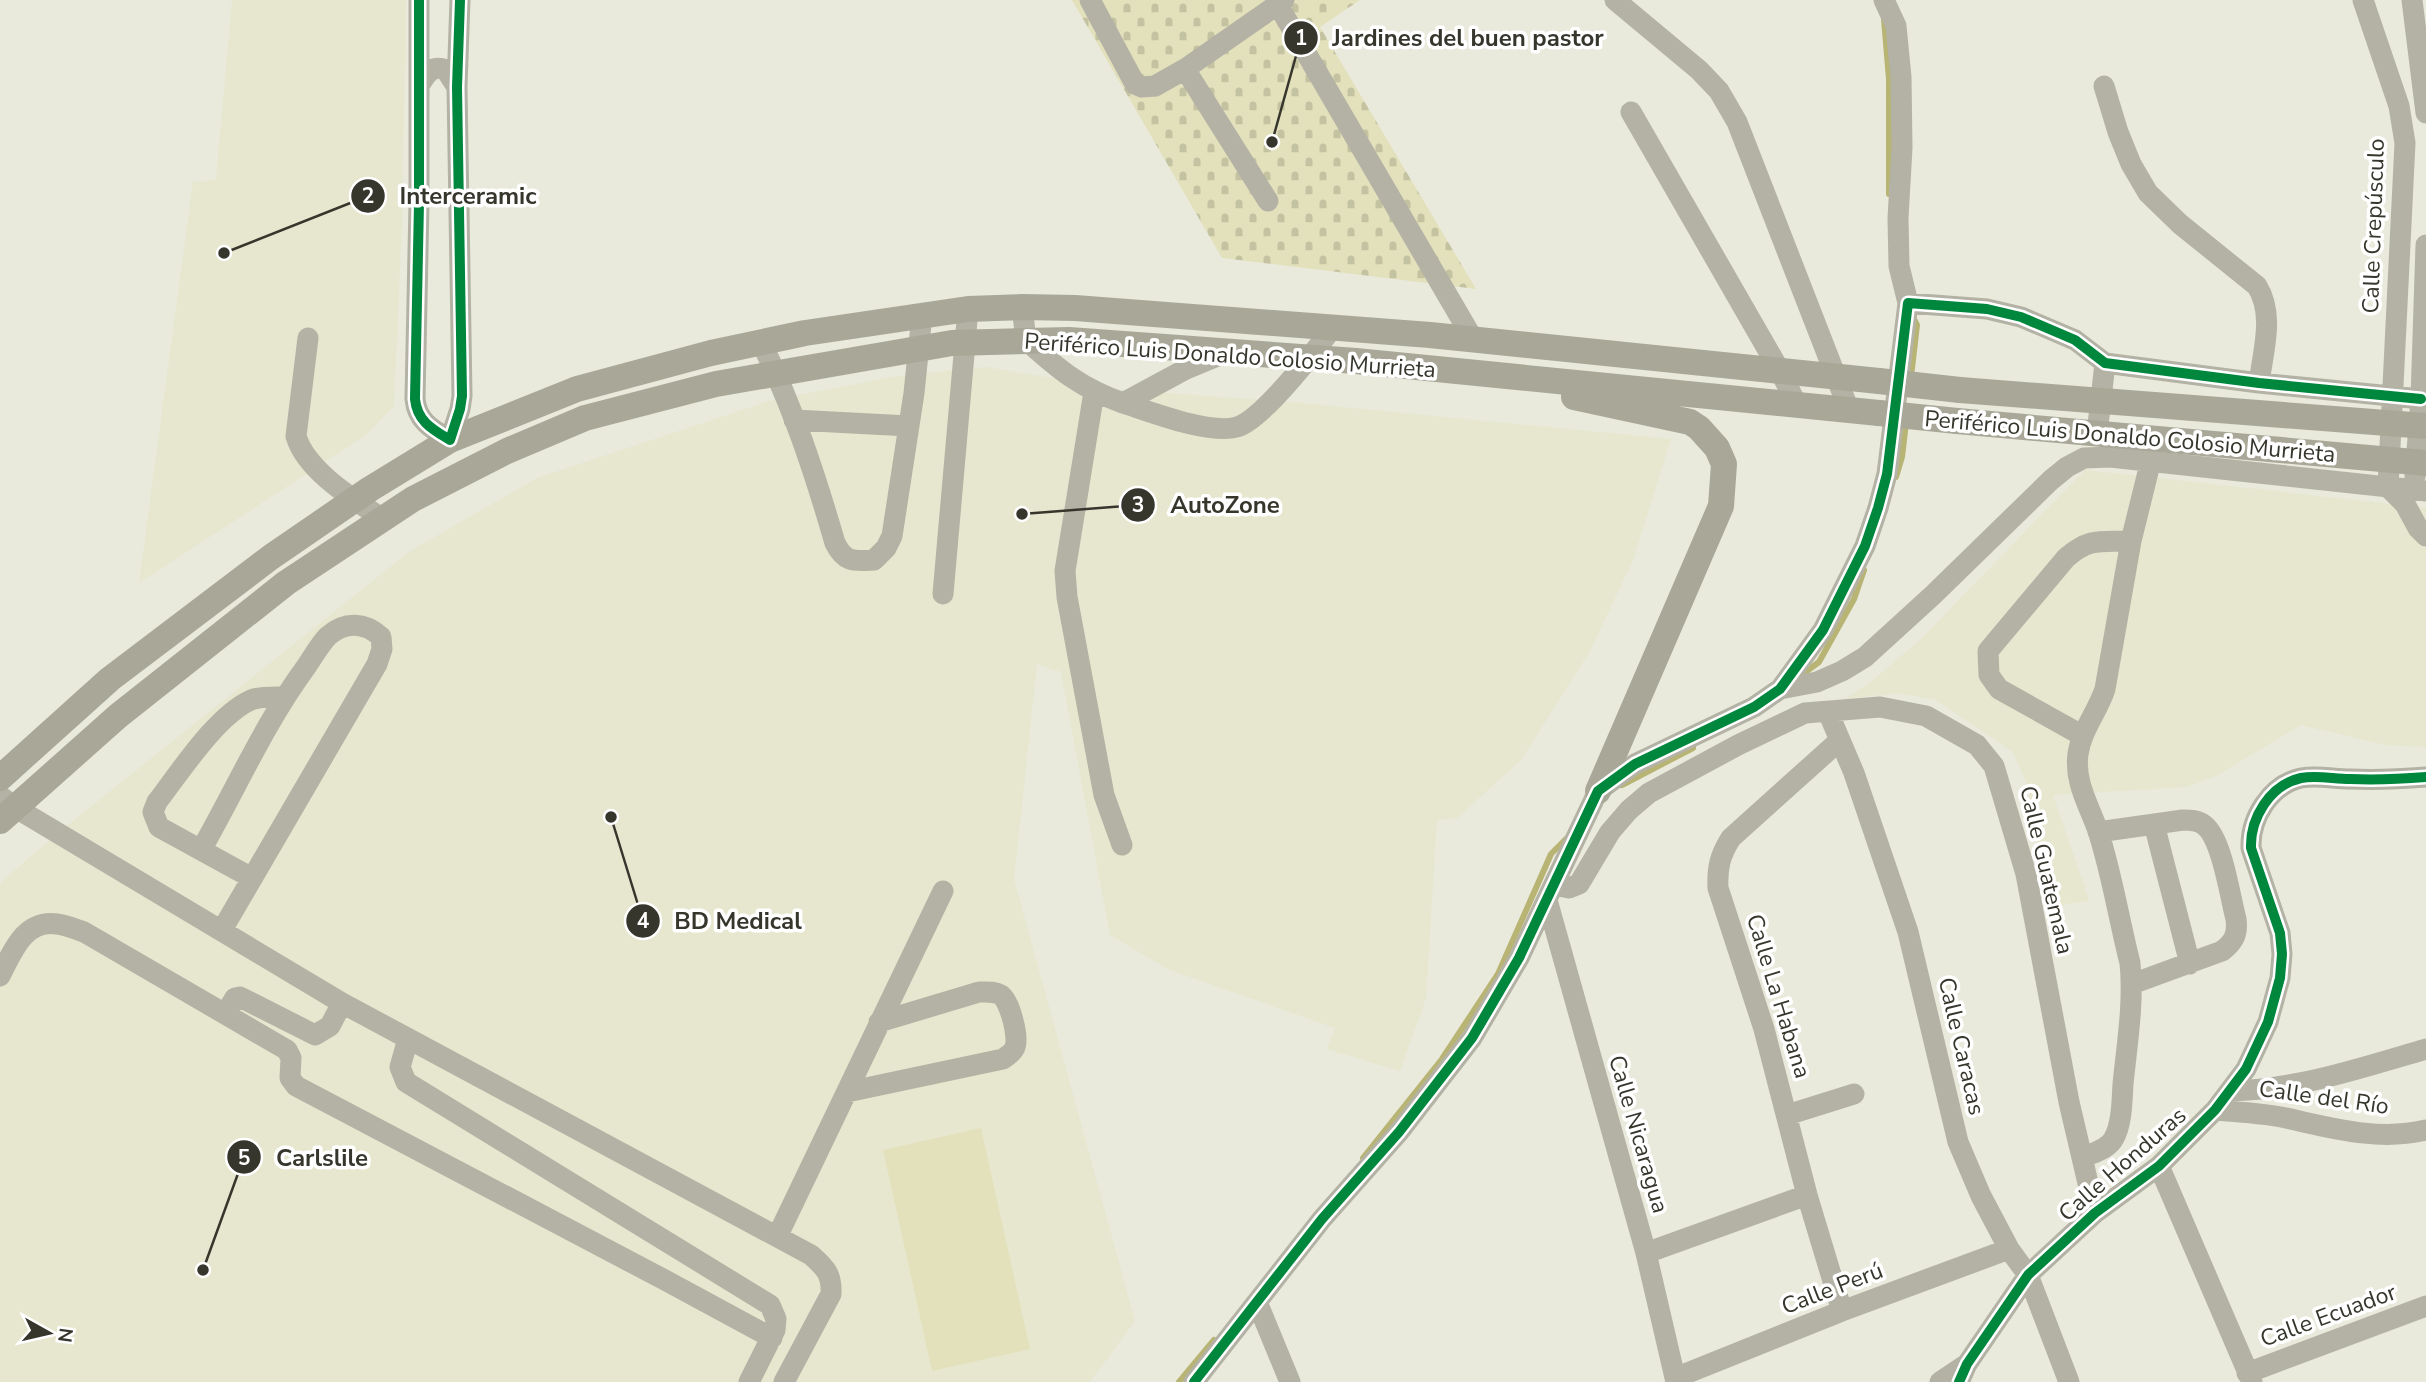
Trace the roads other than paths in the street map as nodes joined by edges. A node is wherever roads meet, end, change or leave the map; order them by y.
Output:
1 (419, 0) edge
2 (460, 0) edge
3 (1090, 0) edge
4 (1615, 0) edge
5 (1884, 0) edge
6 (2363, 0) edge
7 (2412, 0) edge
8 (1281, 2) edge
9 (1185, 69) junction
10 (419, 86) junction
11 (2104, 86) dead end
12 (457, 87) junction
13 (1630, 112) dead end
14 (2426, 113) edge
15 (1268, 201) dead end
16 (2426, 245) edge
17 (1908, 303) junction
18 (1022, 307) junction
19 (968, 309) junction
20 (922, 315) junction
21 (1333, 327) junction
22 (308, 338) dead end
23 (1473, 339) junction
24 (1026, 340) junction
25 (761, 342) junction
26 (967, 342) junction
27 (920, 347) junction
28 (1227, 352) junction
29 (1310, 358) junction
30 (2105, 363) junction
31 (1453, 371) junction
32 (1780, 371) junction
33 (776, 373) junction
34 (1837, 377) junction
35 (2259, 383) junction
36 (1094, 392) junction
37 (2393, 397) junction
38 (2421, 398) junction
39 (2101, 401) junction
40 (1123, 403) junction
41 (1797, 405) junction
42 (1849, 410) junction
43 (794, 420) junction
44 (2392, 423) junction
45 (909, 426) junction
46 (2422, 426) edge
47 (2097, 434) junction
48 (450, 440) junction
49 (508, 451) junction
50 (2151, 460) junction
51 (2389, 460) junction
52 (2421, 463) edge
53 (2388, 487) junction
54 (2415, 495) edge
55 (413, 499) junction
56 (355, 500) junction
57 (383, 519) junction
58 (2426, 536) edge
59 (2131, 541) junction
60 (943, 594) dead end
61 (1780, 690) junction
62 (284, 697) junction
63 (1828, 712) junction
64 (2083, 736) junction
65 (1840, 740) junction
66 (2426, 777) edge
67 (0, 778) edge
68 (1598, 791) junction
69 (5, 808) edge
70 (2154, 824) junction
71 (2098, 832) junction
72 (1122, 845) dead end
73 (201, 850) junction
74 (252, 878) junction
75 (943, 891) dead end
76 (1551, 893) junction
77 (222, 930) junction
78 (2190, 964) junction
79 (0, 976) edge
80 (2132, 984) junction
81 (342, 1003) junction
82 (226, 1013) junction
83 (879, 1022) junction
84 (408, 1039) junction
85 (2426, 1049) edge
86 (2231, 1091) junction
87 (847, 1092) junction
88 (1854, 1094) dead end
89 (2216, 1110) junction
90 (1787, 1115) junction
91 (2426, 1130) edge
92 (2082, 1158) junction
93 (2159, 1166) junction
94 (1808, 1195) junction
95 (2095, 1213) junction
96 (778, 1236) junction
97 (2009, 1249) junction
98 (1646, 1253) junction
99 (2028, 1275) junction
100 (1256, 1303) junction
101 (2426, 1306) edge
102 (1842, 1311) junction
103 (772, 1338) junction
104 (1963, 1373) edge
105 (2250, 1377) edge
106 (1676, 1380) edge
107 (749, 1382) edge
108 (784, 1382) edge
109 (1195, 1382) edge
110 (1290, 1382) edge
111 (1940, 1382) edge
112 (2069, 1382) edge

1 - 10 street
2 - 12 street
3 - 9 street
4 - 34 street
5 - 17 street
6 - 37 street, Calle Crepúsculo
7 - 14 street
8 - 9 street
8 - 23 street
9 - 15 street
10 - 12 street
10 - 48 street
11 - 35 street
12 - 48 street
13 - 32 street
16 - 38 street
17 - 30 street
17 - 61 street
18 - 19 main road, Periférico Luis Donaldo Colosio Murrieta
18 - 21 main road, Periférico Luis Donaldo Colosio Murrieta
18 - 24 street
19 - 20 main road, Periférico Luis Donaldo Colosio Murrieta
19 - 26 street
20 - 25 main road, Periférico Luis Donaldo Colosio Murrieta
20 - 27 street
21 - 23 main road, Periférico Luis Donaldo Colosio Murrieta
21 - 29 street
22 - 56 street
23 - 32 main road, Periférico Luis Donaldo Colosio Murrieta
24 - 26 main road, Periférico Luis Donaldo Colosio Murrieta
24 - 28 main road, Periférico Luis Donaldo Colosio Murrieta
24 - 36 street
25 - 33 street
25 - 48 main road, Periférico Luis Donaldo Colosio Murrieta
26 - 27 main road, Periférico Luis Donaldo Colosio Murrieta
26 - 60 street
27 - 33 main road, Periférico Luis Donaldo Colosio Murrieta
27 - 45 street
28 - 29 main road, Periférico Luis Donaldo Colosio Murrieta
28 - 40 street
29 - 31 main road, Periférico Luis Donaldo Colosio Murrieta
29 - 40 street
30 - 35 street
30 - 39 street
31 - 41 main road, Periférico Luis Donaldo Colosio Murrieta
31 - 68 main road
32 - 34 main road, Periférico Luis Donaldo Colosio Murrieta
32 - 41 street
33 - 43 street
33 - 49 main road, Periférico Luis Donaldo Colosio Murrieta
34 - 39 main road, Periférico Luis Donaldo Colosio Murrieta, bridge
34 - 42 street
35 - 37 street
36 - 40 street
36 - 72 street
37 - 38 street
37 - 44 street, Calle Crepúsculo
38 - 46 street
39 - 44 main road, Periférico Luis Donaldo Colosio Murrieta
39 - 47 street
41 - 42 main road, Periférico Luis Donaldo Colosio Murrieta
42 - 47 main road, Periférico Luis Donaldo Colosio Murrieta, bridge
43 - 45 street
43 - 45 street
44 - 46 main road, Periférico Luis Donaldo Colosio Murrieta
44 - 51 street, Calle Crepúsculo
46 - 52 street
47 - 51 main road, Periférico Luis Donaldo Colosio Murrieta
48 - 49 main road
48 - 55 main road
48 - 56 main road, Periférico Luis Donaldo Colosio Murrieta
49 - 55 main road, Periférico Luis Donaldo Colosio Murrieta
50 - 53 street
50 - 59 street
50 - 61 street
51 - 52 main road, Periférico Luis Donaldo Colosio Murrieta
51 - 53 street, Calle Crepúsculo
52 - 54 street
53 - 54 street
54 - 58 street
55 - 57 main road, Periférico Luis Donaldo Colosio Murrieta
56 - 57 street
56 - 67 main road, Periférico Luis Donaldo Colosio Murrieta
57 - 69 main road, Periférico Luis Donaldo Colosio Murrieta
59 - 64 street
59 - 64 street
61 - 68 street
62 - 73 street
62 - 73 street
62 - 74 street
63 - 65 street, Calle Caracas
63 - 76 street, Calle Guatemala
63 - 92 street, Calle Guatemala
64 - 71 street
65 - 90 street, Calle La Habana
65 - 97 street, Calle Caracas
66 - 86 street, Calle Honduras
68 - 76 street
69 - 77 street
70 - 71 street
70 - 78 street
70 - 78 street
71 - 80 street
73 - 74 street
74 - 77 street
75 - 83 street
76 - 98 street, Calle Nicaragua
76 - 100 street
77 - 81 street
78 - 80 street
79 - 82 street
80 - 92 street
81 - 82 street
81 - 84 street
82 - 103 street
83 - 87 street
83 - 87 street
84 - 96 street
84 - 103 street
85 - 86 street
86 - 89 street, Calle Honduras
87 - 96 street
88 - 90 street
89 - 91 street, Calle del Río
89 - 93 street, Calle Honduras
90 - 94 street, Calle La Habana
92 - 95 street, Calle Guatemala
93 - 95 street, Calle Honduras
93 - 105 street
94 - 98 street
94 - 102 street, Calle La Habana
95 - 99 street, Calle Honduras
96 - 108 street
97 - 99 street, Calle Caracas
97 - 102 street, Calle Perú
98 - 106 street, Calle Nicaragua
99 - 104 street, Calle Honduras
99 - 112 street, Calle Caracas
100 - 109 street
100 - 110 street
101 - 105 street, Calle Ecuador
102 - 106 street, Calle Perú
103 - 107 street
104 - 111 street

